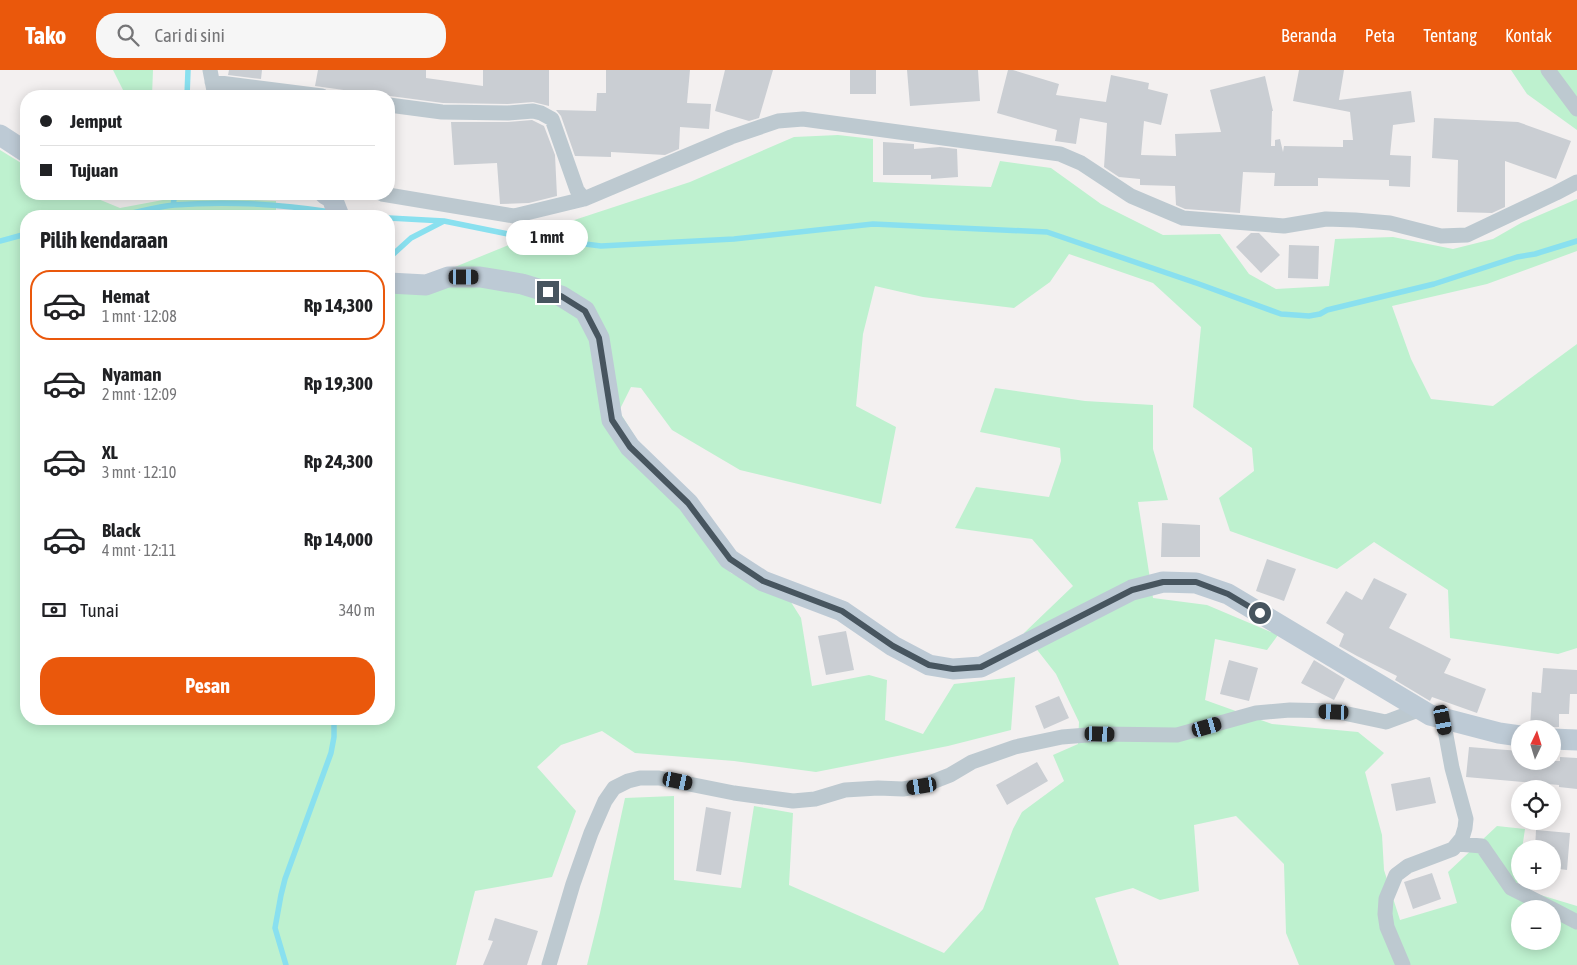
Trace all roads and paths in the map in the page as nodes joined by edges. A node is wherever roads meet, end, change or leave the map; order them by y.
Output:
1 (1548, 70) edge
2 (213, 83) edge
3 (272, 90) edge
4 (395, 105) edge
5 (1577, 109) edge
6 (0, 135) edge
7 (20, 148) edge
8 (1577, 182) edge
9 (395, 196) edge
10 (584, 199) junction
11 (395, 284) edge
12 (1421, 709) junction
13 (1443, 720) junction
14 (1511, 735) edge
15 (1561, 739) edge
16 (1577, 740) edge
17 (1458, 844) junction
18 (1534, 900) edge
19 (1561, 914) edge
20 (1577, 922) edge
21 (549, 965) edge
22 (1403, 965) edge

1 - 5 street
2 - 3 street
4 - 10 street
6 - 7 street
8 - 10 street
9 - 10 street
11 - 12 street
12 - 13 street
12 - 21 street
13 - 14 street
13 - 17 street
15 - 16 street
17 - 18 street
17 - 22 street
19 - 20 street

